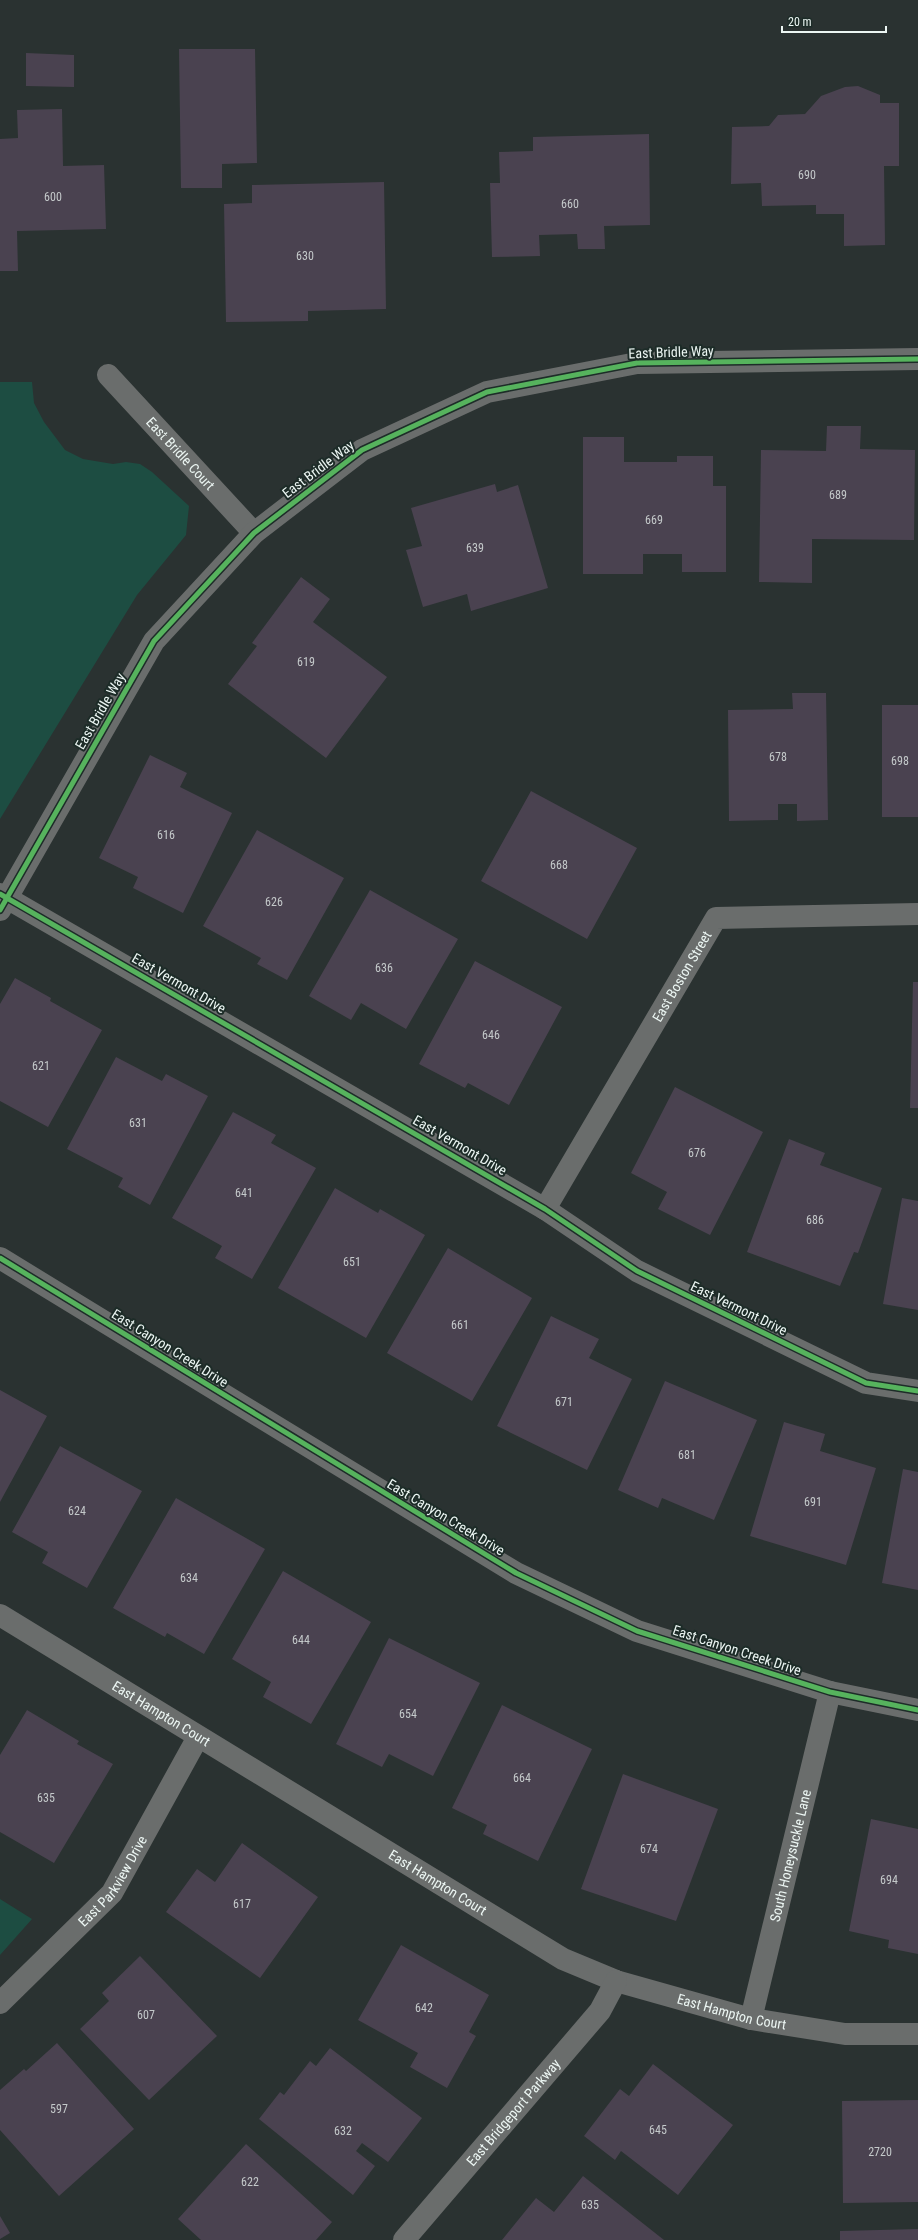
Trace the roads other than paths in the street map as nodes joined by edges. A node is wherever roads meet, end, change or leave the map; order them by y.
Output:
1 (918, 359) edge
2 (108, 375) dead end
3 (254, 533) junction
4 (3, 901) edge
5 (918, 914) edge
6 (545, 1209) junction
7 (0, 1258) edge
8 (918, 1390) edge
9 (0, 1615) edge
10 (830, 1692) junction
11 (918, 1710) edge
12 (198, 1737) junction
13 (616, 1981) junction
14 (0, 2004) edge
15 (751, 2019) junction
16 (918, 2034) edge
17 (404, 2240) edge

1 - 3 street, East Bridle Way
2 - 3 street, East Bridle Court
3 - 4 street, East Bridle Way
4 - 6 street, East Vermont Drive
5 - 6 street, East Boston Street
6 - 8 street, East Vermont Drive
7 - 10 street, East Canyon Creek Drive
9 - 12 street, East Hampton Court
10 - 11 street, East Canyon Creek Drive
10 - 15 street, South Honeysuckle Lane
12 - 13 street, East Hampton Court
12 - 14 street, East Parkview Drive
13 - 15 street, East Hampton Court
13 - 17 street, East Bridgeport Parkway
15 - 16 street, East Hampton Court

